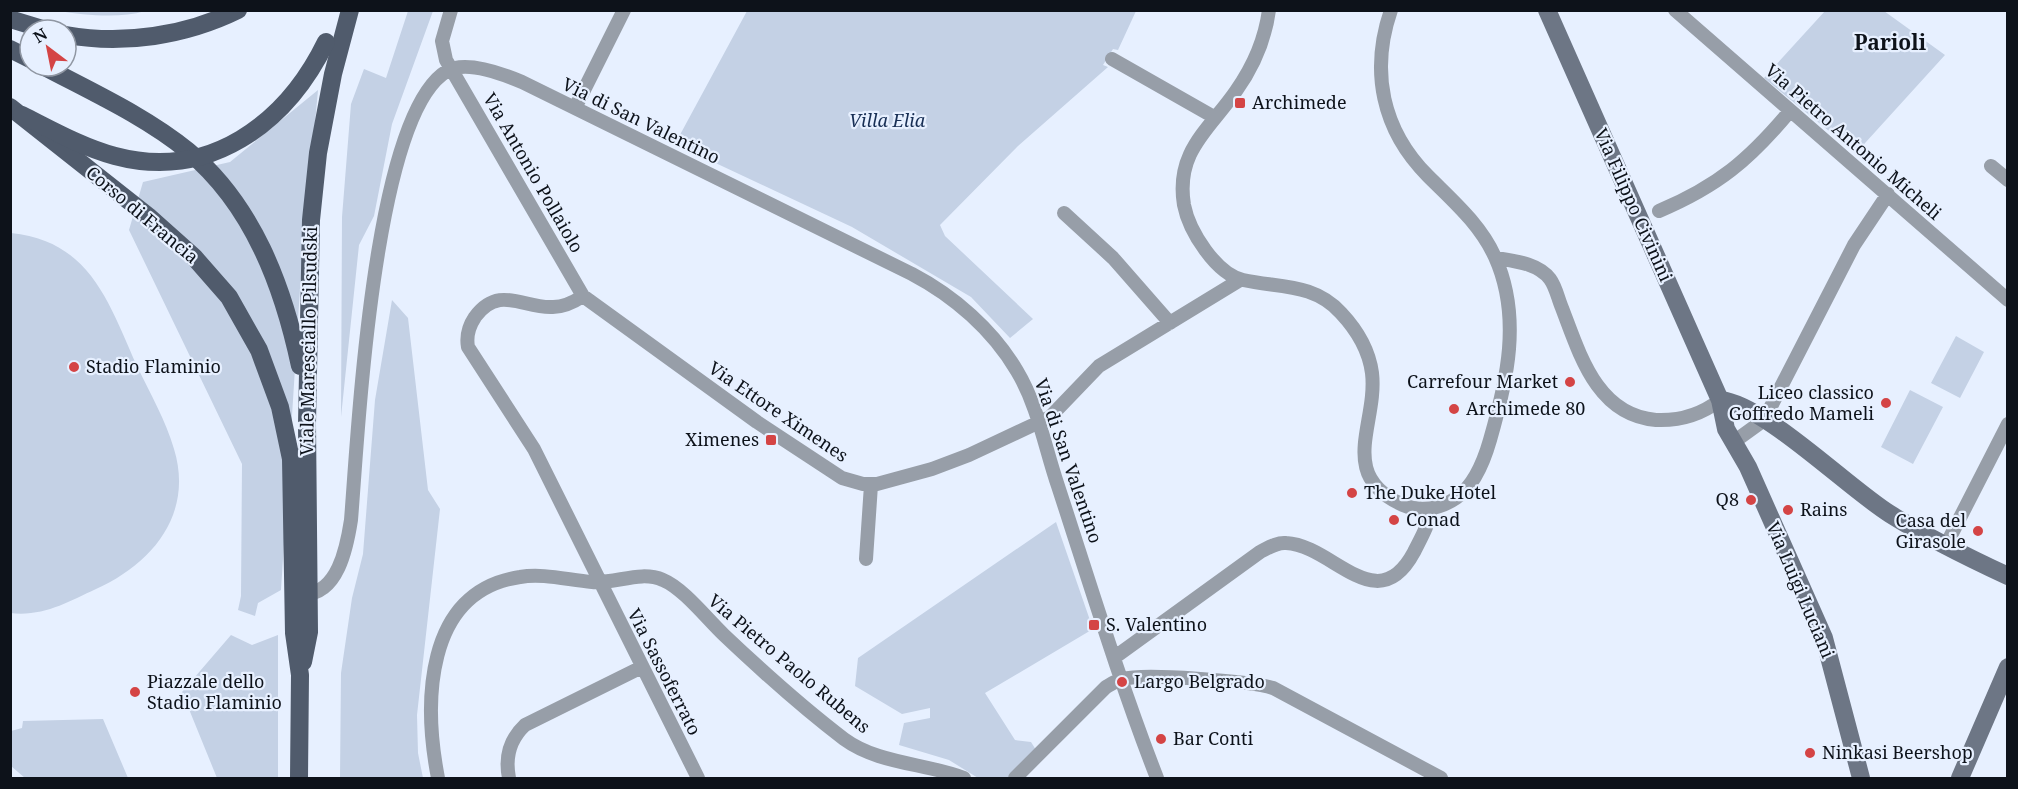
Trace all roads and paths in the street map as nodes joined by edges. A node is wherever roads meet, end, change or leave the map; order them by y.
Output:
1 (238, 10) edge
2 (340, 10) edge
3 (350, 10) edge
4 (451, 10) edge
5 (624, 10) edge
6 (1269, 10) edge
7 (1391, 10) edge
8 (1547, 10) edge
9 (1675, 10) edge
10 (78, 35) edge
11 (1112, 59) dead end
12 (452, 69) junction
13 (66, 78) edge
14 (575, 108) junction
15 (16, 111) edge
16 (1790, 111) junction
17 (1214, 117) junction
18 (1991, 166) dead end
19 (2007, 180) edge
20 (1888, 194) junction
21 (1659, 211) dead end
22 (1064, 213) dead end
23 (1496, 258) junction
24 (1240, 280) junction
25 (583, 296) junction
26 (2007, 300) edge
27 (1170, 323) junction
28 (1720, 400) junction
29 (1764, 420) junction
30 (1038, 423) junction
31 (307, 424) junction
32 (2007, 424) edge
33 (285, 429) joint
34 (1735, 441) junction
35 (871, 485) junction
36 (1431, 509) junction
37 (1945, 547) junction
38 (866, 559) dead end
39 (2007, 576) edge
40 (598, 582) junction
41 (301, 593) junction
42 (1115, 657) junction
43 (2007, 667) edge
44 (642, 668) junction
45 (1123, 678) junction
46 (299, 778) edge
47 (438, 778) edge
48 (509, 778) edge
49 (698, 778) edge
50 (964, 778) edge
51 (1015, 778) edge
52 (1157, 778) edge
53 (1441, 778) edge
54 (1861, 778) edge
55 (1960, 778) edge

1 - 10 main road
2 - 15 main road, Corso di Francia, bridge
3 - 31 main road, Viale Maresciallo Pilsudski
4 - 12 street, Via Antonio Pollaiolo
5 - 14 street
6 - 17 street
7 - 23 street
8 - 28 street, Via Filippo Civinini
9 - 16 street, Via Pietro Antonio Micheli
11 - 17 street
12 - 14 street, Via di San Valentino
12 - 25 street, Via Antonio Pollaiolo
12 - 41 street
13 - 31 main road
14 - 30 street, Via di San Valentino
15 - 33 main road, Corso di Francia, bridge
16 - 20 street, Via Pietro Antonio Micheli
16 - 21 street
17 - 24 street
18 - 19 street
20 - 26 street, Via Pietro Antonio Micheli
20 - 29 street
22 - 27 street
23 - 28 street
23 - 36 street
24 - 27 street, Via Ettore Ximenes
24 - 36 street
25 - 35 street, Via Ettore Ximenes
25 - 40 street, Via Sassoferrato
27 - 30 street, Via Ettore Ximenes
28 - 29 street
28 - 34 street, Via Filippo Civinini
29 - 34 street
29 - 37 street
30 - 35 street, Via Ettore Ximenes
30 - 42 street, Via di San Valentino
31 - 41 main road, Viale Maresciallo Pilsudski
32 - 37 street
33 - 41 main road, Viale Maresciallo Pilsudski
34 - 54 street, Via Luigi Luciani
35 - 38 street
36 - 42 street
37 - 39 street
40 - 44 street, Via Sassoferrato
40 - 47 street, Via Pietro Paolo Rubens
40 - 50 street, Via Pietro Paolo Rubens
41 - 46 main road, Viale Maresciallo Pilsudski
42 - 45 street
43 - 55 street
44 - 48 street
44 - 49 street, Via Sassoferrato
45 - 51 street
45 - 52 street
45 - 53 street

